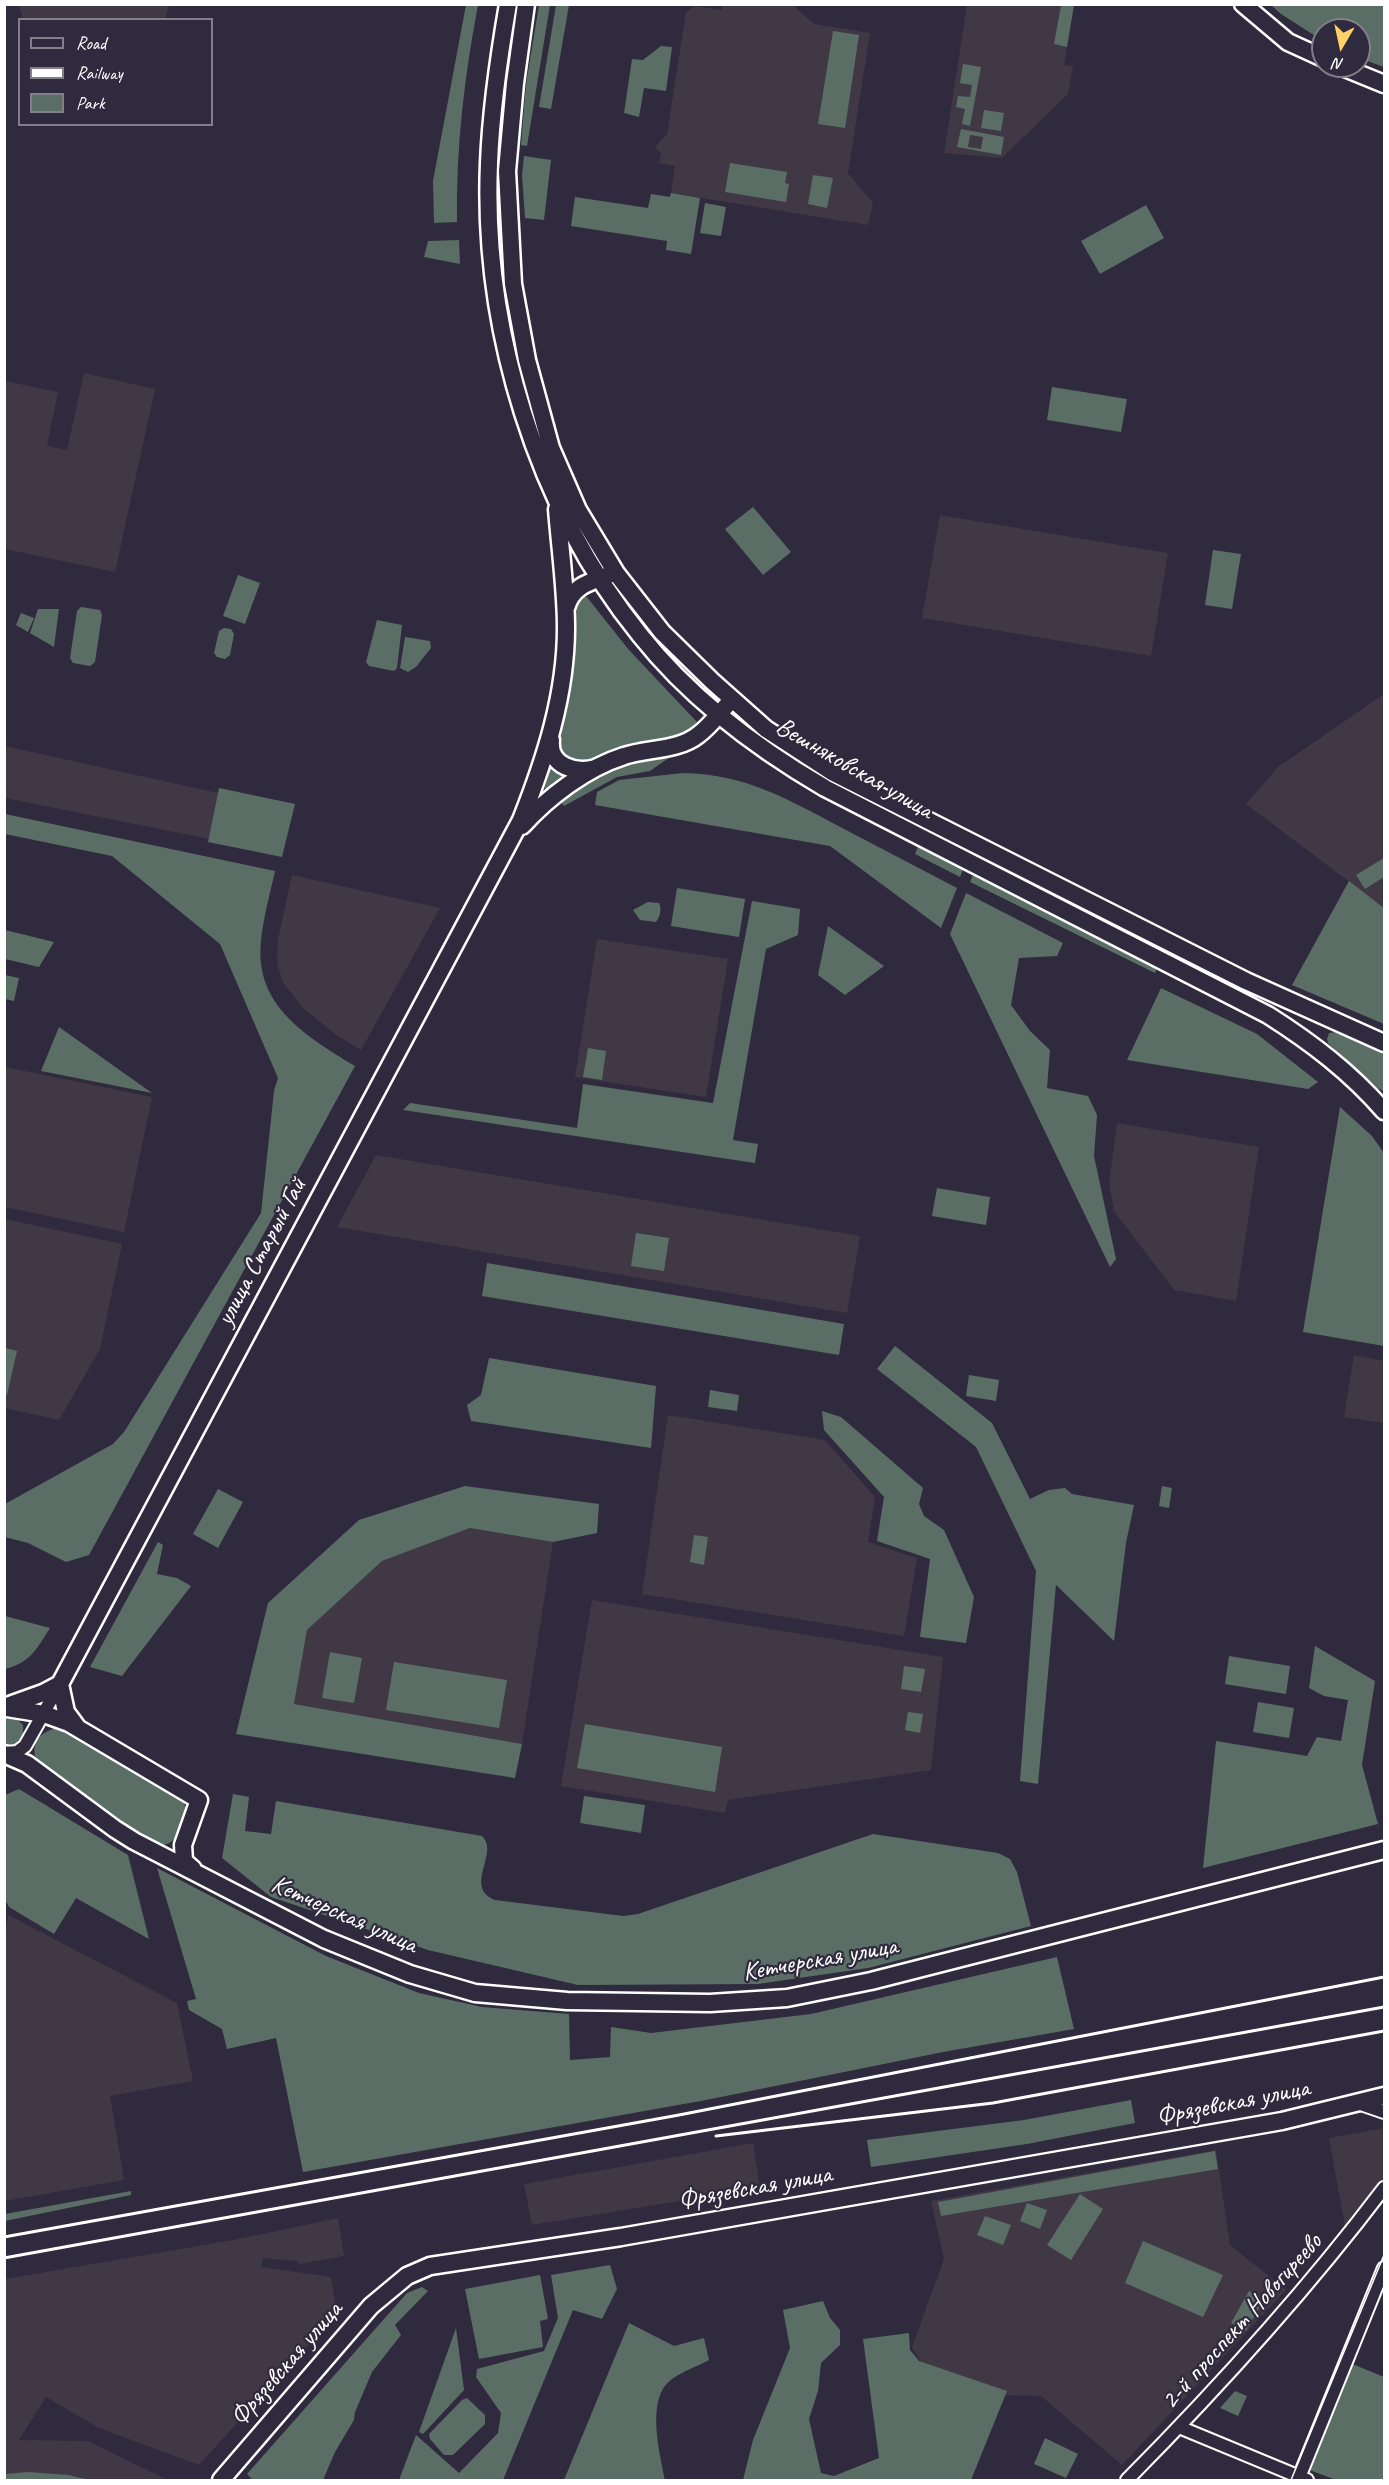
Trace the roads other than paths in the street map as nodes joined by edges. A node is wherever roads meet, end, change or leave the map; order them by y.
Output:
1 (508, 4) edge
2 (526, 4) edge
3 (1243, 4) edge
4 (1311, 53) edge
5 (1369, 78) edge
6 (1384, 84) edge
7 (556, 498) junction
8 (616, 573) junction
9 (598, 579) junction
10 (565, 612) junction
11 (732, 699) junction
12 (720, 713) junction
13 (551, 734) junction
14 (600, 766) junction
15 (904, 809) junction
16 (896, 824) junction
17 (510, 844) junction
18 (1384, 1043) edge
19 (1365, 1089) junction
20 (1384, 1097) edge
21 (1384, 1111) edge
22 (60, 1684) junction
23 (8, 1708) edge
24 (44, 1714) junction
25 (77, 1728) junction
26 (28, 1743) junction
27 (4, 1754) edge
28 (185, 1839) junction
29 (153, 1850) junction
30 (1384, 1850) edge
31 (203, 1877) junction
32 (1384, 2096) edge
33 (1384, 2102) edge
34 (1358, 2103) junction
35 (1384, 2112) edge
36 (1384, 2188) edge
37 (1384, 2268) edge
38 (1179, 2427) junction
39 (1301, 2479) edge
40 (221, 2481) edge
41 (1127, 2481) edge

1 - 7 main road, Вешняковская улица
2 - 8 main road, Вешняковская улица
3 - 4 main road
5 - 6 main road
7 - 9 main road, Вешняковская улица
7 - 10 main road, улица Старый Гай
8 - 9 main road
8 - 11 main road, Вешняковская улица
9 - 10 main road
9 - 12 main road, Вешняковская улица
10 - 13 main road, улица Старый Гай
11 - 12 main road, улица Старый Гай
11 - 15 main road, Вешняковская улица
12 - 14 main road, улица Старый Гай
12 - 16 main road, Вешняковская улица
13 - 14 main road, улица Старый Гай
13 - 17 main road, улица Старый Гай
14 - 17 main road, улица Старый Гай
15 - 16 street
15 - 18 main road, Вешняковская улица
16 - 19 main road, Вешняковская улица
17 - 22 main road, улица Старый Гай
19 - 20 street
19 - 21 main road, Вешняковская улица
22 - 23 main road
22 - 24 street, улица Старый Гай
22 - 25 main road
23 - 24 main road, Кетчерская улица
23 - 26 street
24 - 25 main road, Кетчерская улица
24 - 26 street, улица Старый Гай
25 - 28 main road, Кетчерская улица
26 - 27 street
27 - 29 main road, Кетчерская улица
28 - 29 main road
28 - 31 main road, Кетчерская улица
29 - 31 main road, Кетчерская улица
30 - 31 main road, Кетчерская улица
32 - 34 main road, Фрязевская улица
33 - 34 main road
34 - 35 street
34 - 40 main road, Фрязевская улица
36 - 38 street, 2-й проспект Новогиреево
37 - 39 street
38 - 39 street
38 - 41 street, 2-й проспект Новогиреево

